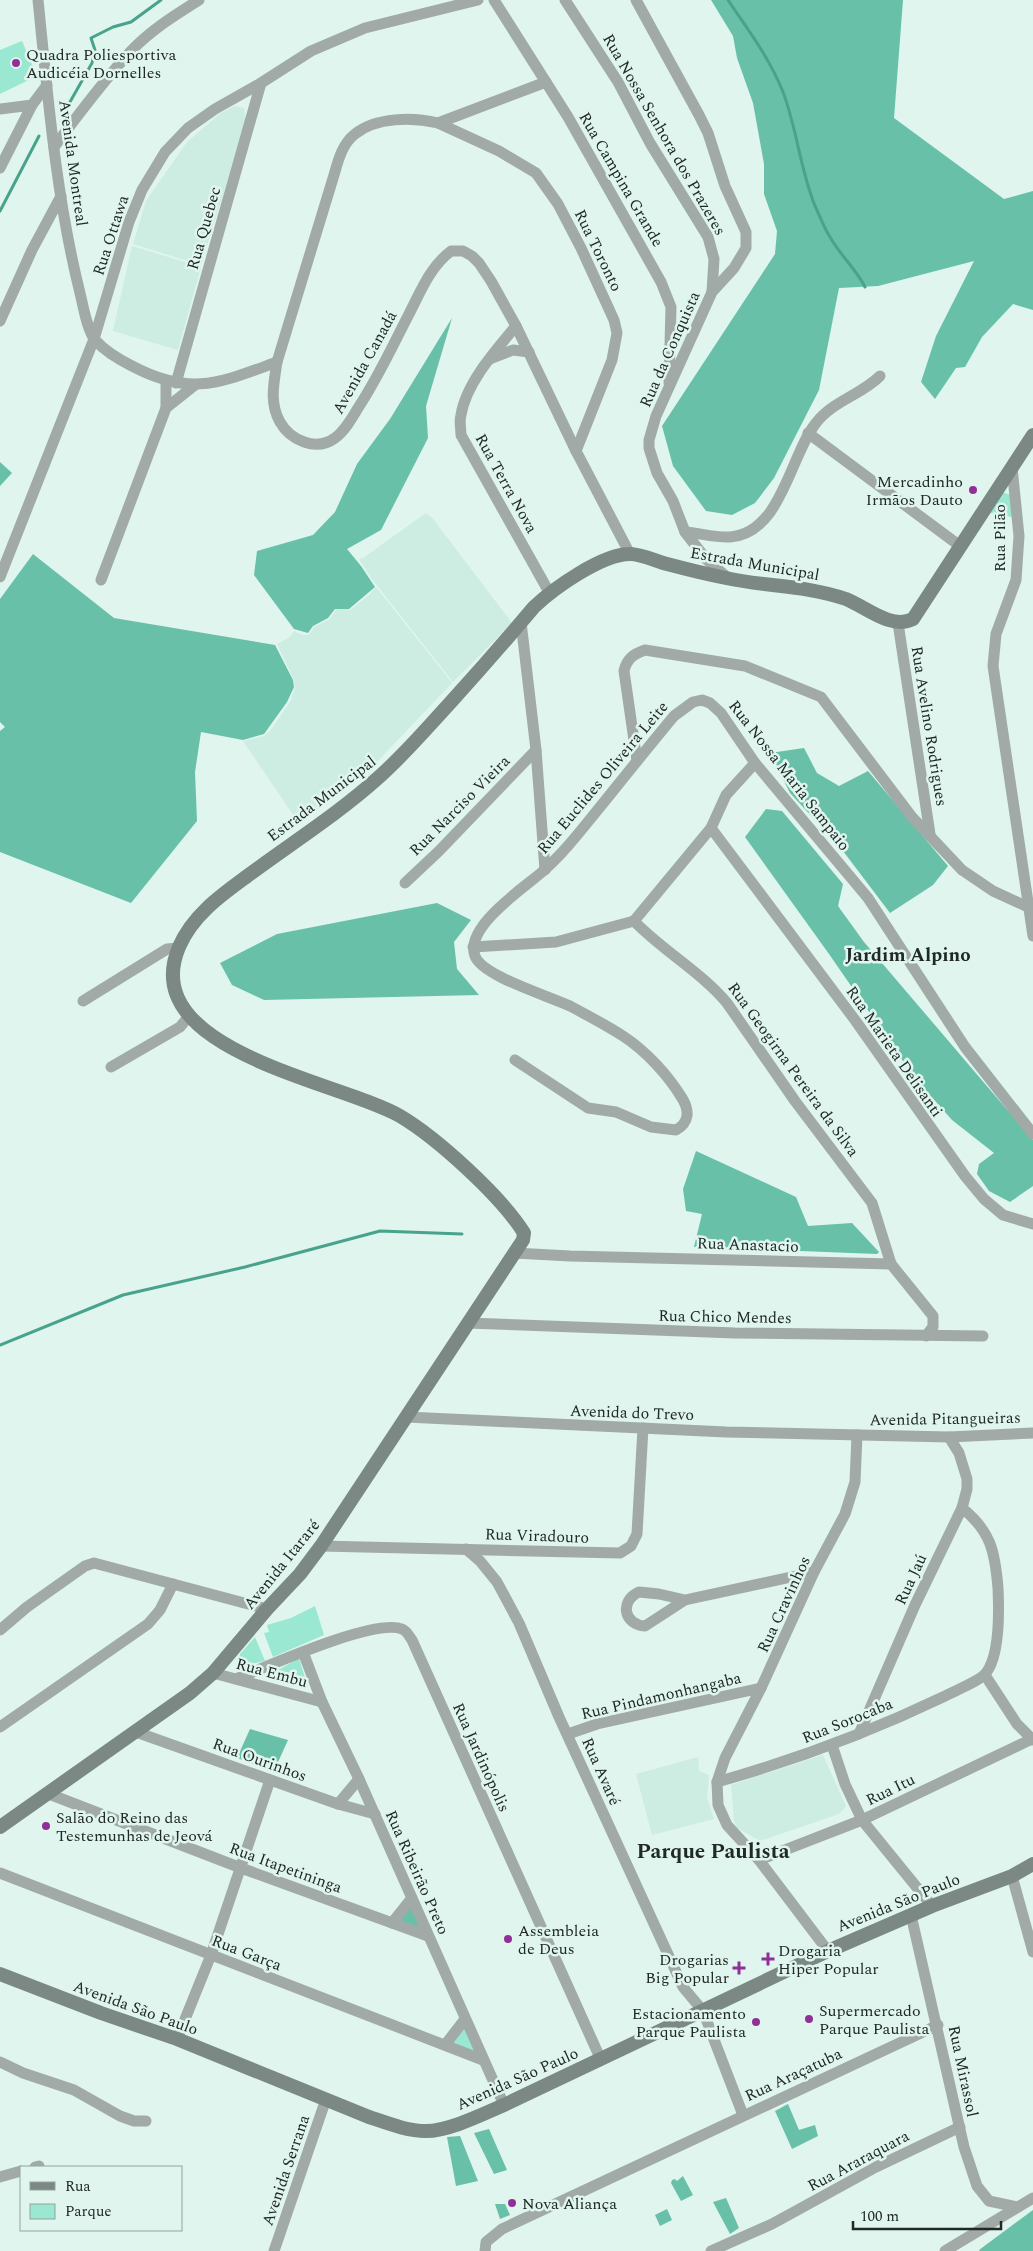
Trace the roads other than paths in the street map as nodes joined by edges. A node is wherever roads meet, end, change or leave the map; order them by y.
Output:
1 (38, 0) edge
2 (199, 0) edge
3 (478, 0) edge
4 (494, 0) edge
5 (565, 0) edge
6 (636, 0) edge
7 (546, 82) junction
8 (261, 83) junction
9 (47, 85) junction
10 (32, 105) junction
11 (0, 109) edge
12 (438, 123) junction
13 (54, 147) junction
14 (0, 168) edge
15 (61, 196) junction
16 (712, 292) junction
17 (0, 321) edge
18 (516, 326) junction
19 (94, 339) junction
20 (529, 352) junction
21 (488, 361) junction
22 (277, 362) junction
23 (880, 376) dead end
24 (171, 381) junction
25 (195, 386) junction
26 (669, 390) junction
27 (166, 408) junction
28 (808, 433) junction
29 (1033, 435) edge
30 (576, 451) junction
31 (1012, 466) junction
32 (685, 532) junction
33 (960, 546) junction
34 (630, 554) junction
35 (0, 577) edge
36 (729, 579) junction
37 (101, 580) dead end
38 (550, 592) junction
39 (521, 622) junction
40 (898, 623) junction
41 (702, 700) joint
42 (536, 750) junction
43 (637, 761) junction
44 (755, 762) junction
45 (711, 828) junction
46 (930, 834) junction
47 (545, 870) junction
48 (405, 882) dead end
49 (1028, 907) junction
50 (634, 921) junction
51 (1033, 936) edge
52 (473, 947) junction
53 (178, 948) junction
54 (83, 1000) dead end
55 (189, 1016) junction
56 (515, 1060) dead end
57 (111, 1066) dead end
58 (1033, 1134) edge
59 (1033, 1224) edge
60 (520, 1226) joint
61 (514, 1253) junction
62 (891, 1264) junction
63 (467, 1323) junction
64 (926, 1336) junction
65 (982, 1336) dead end
66 (406, 1418) junction
67 (643, 1428) junction
68 (1033, 1433) edge
69 (857, 1435) junction
70 (948, 1437) junction
71 (962, 1508) junction
72 (321, 1546) junction
73 (466, 1549) junction
74 (814, 1572) junction
75 (173, 1584) junction
76 (685, 1600) junction
77 (267, 1609) junction
78 (0, 1630) edge
79 (303, 1652) junction
80 (214, 1673) junction
81 (985, 1675) junction
82 (236, 1678) junction
83 (762, 1688) junction
84 (322, 1702) junction
85 (0, 1727) edge
86 (136, 1732) junction
87 (568, 1734) junction
88 (859, 1734) junction
89 (1032, 1740) edge
90 (832, 1746) junction
91 (359, 1779) junction
92 (270, 1780) junction
93 (717, 1782) junction
94 (49, 1794) junction
95 (338, 1804) junction
96 (374, 1814) junction
97 (862, 1820) junction
98 (0, 1827) edge
99 (758, 1860) junction
100 (1033, 1864) edge
101 (241, 1868) junction
102 (0, 1873) edge
103 (1012, 1876) junction
104 (412, 1898) junction
105 (932, 1906) junction
106 (911, 1914) junction
107 (392, 1923) junction
108 (428, 1936) junction
109 (828, 1951) junction
110 (1033, 1952) edge
111 (210, 1955) junction
112 (0, 1974) edge
113 (703, 2011) junction
114 (465, 2019) junction
115 (938, 2025) junction
116 (177, 2039) junction
117 (445, 2045) junction
118 (483, 2060) junction
119 (601, 2060) junction
120 (0, 2062) edge
121 (326, 2099) junction
122 (504, 2105) junction
123 (743, 2115) junction
124 (146, 2121) dead end
125 (960, 2127) junction
126 (20, 2171) edge
127 (0, 2177) edge
128 (1033, 2198) edge
129 (1018, 2207) junction
130 (274, 2251) edge
131 (485, 2251) edge
132 (711, 2251) edge
133 (944, 2251) edge

1 - 9 street, Avenida Montreal
2 - 13 street
3 - 8 street, Rua Ottawa
4 - 7 street, Rua Campina Grande
5 - 16 street, Rua Nossa Senhora dos Prazeres
6 - 16 street, Rua da Conquista
7 - 12 street, Avenida Canadá
7 - 26 street, Rua Campina Grande
8 - 19 street, Rua Ottawa
8 - 24 street, Rua Quebec
9 - 10 street
9 - 13 street, Avenida Montreal
10 - 11 street
10 - 14 street
12 - 22 street, Avenida Canadá
12 - 30 street, Rua Toronto
13 - 15 street, Avenida Montreal
15 - 17 street
15 - 19 street, Avenida Montreal
16 - 26 street, Rua da Conquista
18 - 20 street, Avenida Canadá
18 - 21 street, Rua Terra Nova
18 - 22 street, Avenida Canadá
19 - 24 street
19 - 35 street, Rua Ottawa
20 - 21 street
20 - 30 street, Avenida Canadá
21 - 38 street, Rua Terra Nova
22 - 25 street
23 - 28 street
24 - 25 street
24 - 27 street, Rua Quebec
25 - 27 street
26 - 32 street, Rua da Conquista
27 - 37 street, Rua Quebec
28 - 32 street
28 - 33 street
29 - 31 main road
30 - 34 street, Avenida Canadá
31 - 33 main road
31 - 49 street, Rua Pilão
32 - 36 street, Rua da Conquista
33 - 40 main road
34 - 36 main road, Estrada Municipal
34 - 38 main road, Estrada Municipal
36 - 40 main road, Estrada Municipal
38 - 39 main road, Estrada Municipal
39 - 42 street
39 - 53 main road, Estrada Municipal
40 - 46 street, Rua Avelino Rodrigues
41 - 43 street, Rua Euclides Oliveira Leite
41 - 44 street, Rua Nossa Maria Sampaio
42 - 47 street
42 - 48 street, Rua Narciso Vieira
43 - 46 street
43 - 47 street, Rua Euclides Oliveira Leite
44 - 45 street
44 - 58 street, Rua Nossa Maria Sampaio
45 - 50 street
45 - 59 street, Rua Marieta Delisanti
46 - 49 street
47 - 52 street, Rua Euclides Oliveira Leite
49 - 51 street, Rua Pilão
50 - 52 street
50 - 62 street, Rua Geogirna Pereira da Silva
52 - 56 street
53 - 54 street
53 - 55 main road, Estrada Municipal
55 - 57 street
55 - 60 main road, Estrada Municipal
60 - 61 main road, Avenida Itararé
61 - 62 street, Rua Anastacio
61 - 63 main road, Avenida Itararé
62 - 64 street
63 - 64 street, Rua Chico Mendes
63 - 66 main road, Avenida Itararé
64 - 65 street, Rua Chico Mendes
66 - 67 street, Avenida do Trevo
66 - 72 main road, Avenida Itararé
67 - 69 street, Avenida do Trevo
67 - 73 street, Rua Viradouro
68 - 70 street, Avenida Pitangueiras
69 - 70 street, Avenida Pitangueiras
69 - 74 street, Rua Cravinhos
70 - 71 street, Rua Jaú
71 - 81 street
71 - 88 street, Rua Jaú
72 - 73 street, Rua Viradouro
72 - 77 main road, Avenida Itararé
73 - 87 street, Rua Avaré
74 - 76 street
74 - 83 street, Rua Cravinhos
75 - 77 street
75 - 78 street
75 - 85 street
76 - 76 street
77 - 80 main road, Avenida Itararé
79 - 82 street, Rua Jardinópolis
79 - 84 street, Rua Ribeirão Preto
79 - 119 street, Rua Jardinópolis
80 - 82 street, Rua Embu
80 - 86 main road, Avenida Itararé
81 - 88 street, Rua Sorocaba
81 - 89 street
82 - 84 street, Rua Embu
83 - 87 street, Rua Pindamonhangaba
83 - 93 street, Rua Cravinhos
84 - 91 street, Rua Ribeirão Preto
86 - 92 street, Rua Ourinhos
86 - 94 main road, Avenida Itararé
87 - 113 street, Rua Avaré
88 - 90 street, Rua Sorocaba
89 - 97 street, Rua Itu
90 - 93 street, Rua Sorocaba
90 - 97 street
91 - 95 street
91 - 96 street, Rua Ribeirão Preto
92 - 95 street, Rua Ourinhos
92 - 101 street
93 - 99 street
94 - 98 main road, Avenida Itararé
94 - 101 street, Rua Itapetininga
95 - 96 street, Rua Ourinhos
96 - 104 street, Rua Ribeirão Preto
97 - 99 street, Rua Itu
97 - 105 street
99 - 109 street
100 - 103 main road, Avenida São Paulo
101 - 107 street, Rua Itapetininga
101 - 111 street
102 - 111 street, Rua Garça
103 - 105 main road, Avenida São Paulo
103 - 110 street
104 - 107 street
104 - 108 street, Rua Ribeirão Preto
105 - 106 main road, Avenida São Paulo
106 - 109 main road, Avenida São Paulo
106 - 115 street, Rua Mirassol
107 - 108 street, Rua Itapetininga
108 - 114 street, Rua Ribeirão Preto
109 - 113 main road, Avenida São Paulo
111 - 116 street
111 - 117 street, Rua Garça
112 - 116 main road, Avenida São Paulo
113 - 119 main road, Avenida São Paulo
113 - 123 street, Rua Avaré
114 - 117 street
114 - 118 street, Rua Ribeirão Preto
115 - 123 street, Rua Araçatuba
115 - 125 street, Rua Mirassol
116 - 121 main road, Avenida São Paulo
117 - 118 street, Rua Garça
118 - 122 street, Rua Ribeirão Preto
119 - 122 main road, Avenida São Paulo
120 - 124 street
121 - 122 main road, Avenida São Paulo
121 - 130 street, Avenida Serrana
123 - 131 street, Rua Araçatuba
125 - 129 street, Rua Mirassol
125 - 132 street, Rua Araraquara
126 - 127 street
128 - 129 street
129 - 133 street

